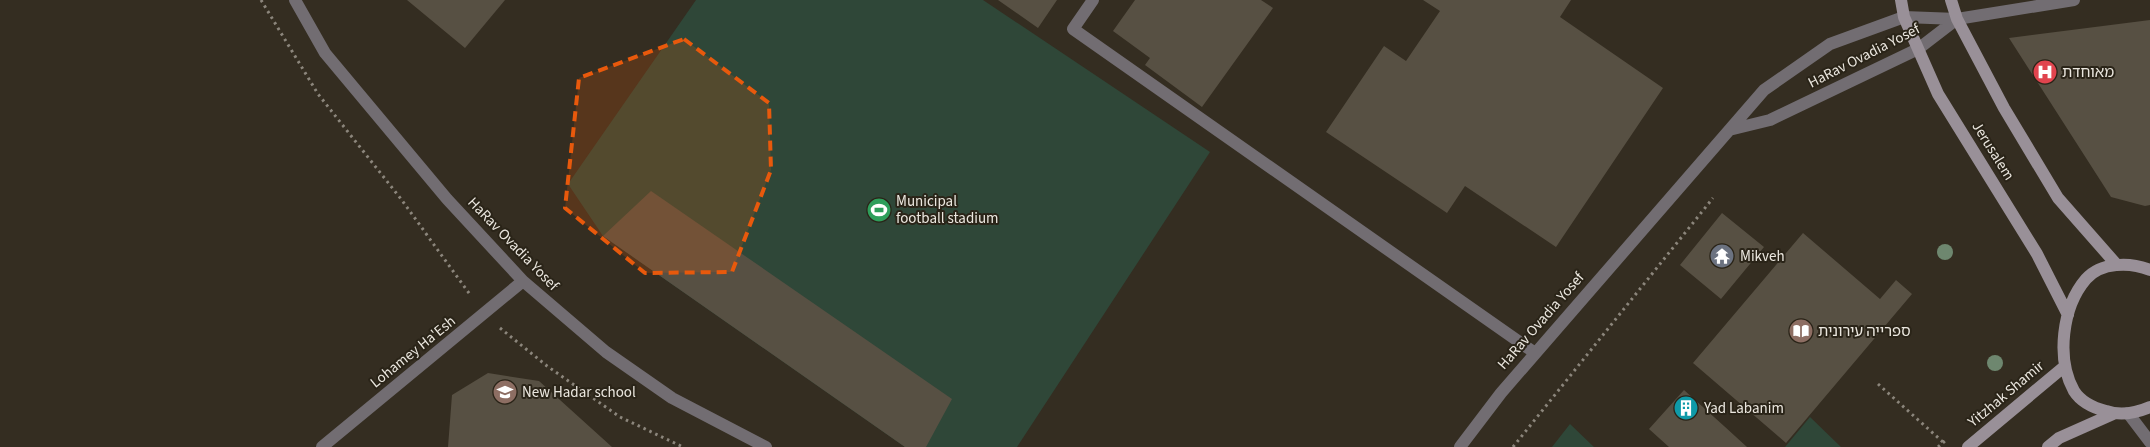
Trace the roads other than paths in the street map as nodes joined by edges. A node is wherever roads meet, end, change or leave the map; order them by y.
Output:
1 (295, 0) edge
2 (1093, 0) edge
3 (1901, 0) edge
4 (1951, 0) edge
5 (2074, 0) edge
6 (1904, 17) junction
7 (1957, 19) junction
8 (1918, 49) junction
9 (1729, 130) junction
10 (2116, 264) junction
11 (2150, 270) edge
12 (523, 281) junction
13 (2068, 315) junction
14 (1535, 353) junction
15 (2064, 366) junction
16 (2150, 407) edge
17 (2128, 413) junction
18 (2113, 414) junction
19 (2150, 442) edge
20 (322, 447) edge
21 (766, 447) edge
22 (1460, 447) edge
23 (1968, 447) edge
24 (2048, 447) edge

1 - 12 street, HaRav Ovadia Yosef
2 - 14 street
3 - 6 street, Jerusalem
4 - 7 street, Jerusalem
5 - 7 street
6 - 7 street, HaRav Ovadia Yosef
6 - 8 street, Jerusalem
6 - 9 street, HaRav Ovadia Yosef
7 - 8 street, HaRav Ovadia Yosef
7 - 10 street, Jerusalem
8 - 9 street, HaRav Ovadia Yosef
8 - 13 street, Jerusalem
9 - 14 street, HaRav Ovadia Yosef
10 - 11 street
10 - 13 street
12 - 20 street, Lohamey Ha'Esh
12 - 21 street, HaRav Ovadia Yosef
13 - 15 street
14 - 22 street, HaRav Ovadia Yosef
15 - 18 street
15 - 23 street, Yitzhak Shamir
16 - 17 street
17 - 18 street
17 - 19 street
18 - 24 street

